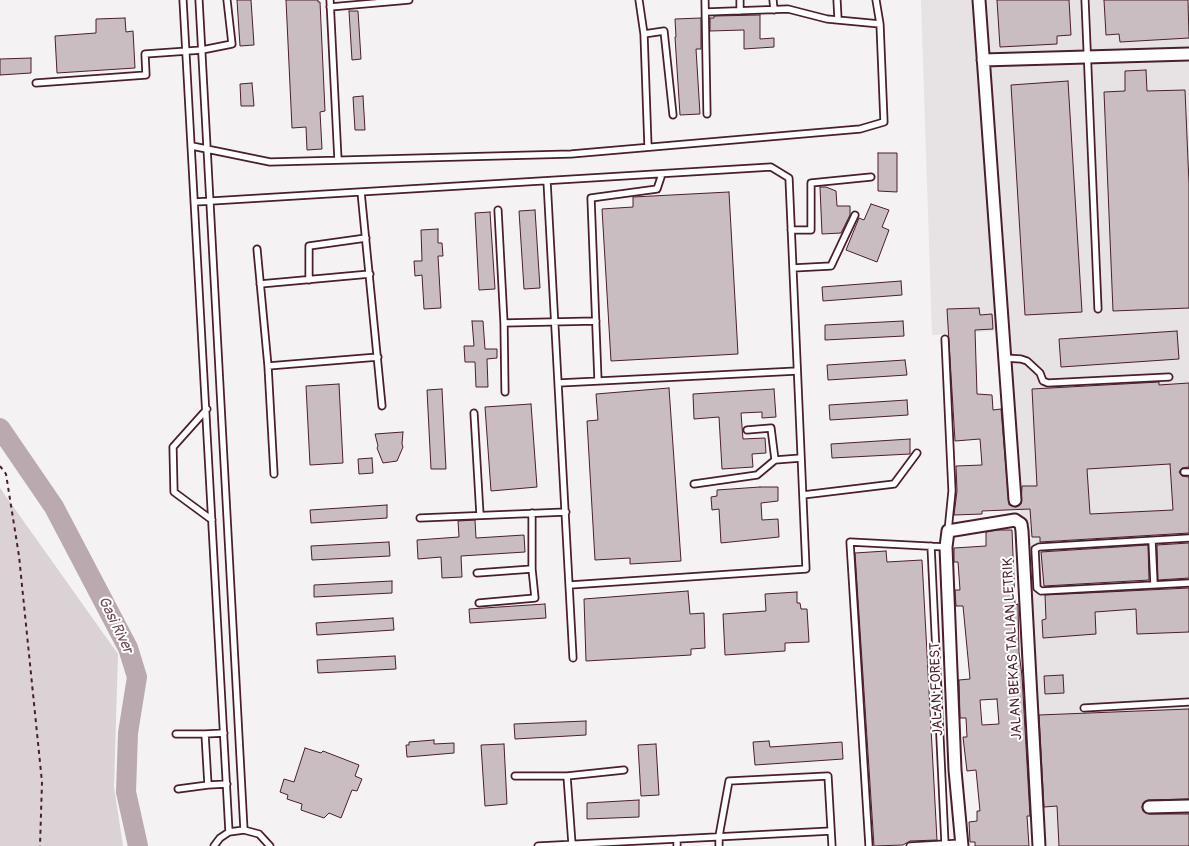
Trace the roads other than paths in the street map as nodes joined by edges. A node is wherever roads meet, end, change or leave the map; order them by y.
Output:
1 (183, 0) edge
2 (199, 0) edge
3 (228, 0) edge
4 (409, 0) edge
5 (639, 0) edge
6 (705, 0) edge
7 (740, 0) edge
8 (774, 0) edge
9 (837, 0) edge
10 (876, 0) edge
11 (978, 0) edge
12 (1085, 0) edge
13 (330, 3) edge
14 (774, 10) junction
15 (740, 11) junction
16 (706, 12) junction
17 (838, 20) junction
18 (880, 24) junction
19 (644, 34) junction
20 (202, 50) junction
21 (186, 51) junction
22 (1189, 54) edge
23 (1088, 57) junction
24 (983, 60) junction
25 (36, 83) dead end
26 (707, 114) dead end
27 (673, 115) dead end
28 (192, 146) junction
29 (648, 147) junction
30 (207, 150) junction
31 (338, 160) junction
32 (662, 174) junction
33 (871, 176) dead end
34 (547, 181) junction
35 (361, 192) junction
36 (210, 201) junction
37 (195, 202) junction
38 (498, 210) dead end
39 (855, 215) dead end
40 (791, 230) junction
41 (366, 238) junction
42 (257, 249) dead end
43 (793, 268) junction
44 (370, 274) junction
45 (309, 280) junction
46 (260, 284) junction
47 (1098, 309) dead end
48 (596, 321) junction
49 (555, 322) junction
50 (504, 323) junction
51 (945, 339) dead end
52 (378, 357) junction
53 (1005, 358) junction
54 (268, 366) junction
55 (797, 371) junction
56 (1169, 377) dead end
57 (598, 381) junction
58 (559, 383) junction
59 (506, 392) dead end
60 (382, 406) dead end
61 (207, 409) junction
62 (474, 413) dead end
63 (747, 430) dead end
64 (917, 453) dead end
65 (801, 458) junction
66 (776, 460) junction
67 (274, 474) dead end
68 (694, 484) dead end
69 (803, 494) junction
70 (1015, 500) dead end
71 (566, 512) junction
72 (532, 513) junction
73 (480, 516) junction
74 (420, 518) dead end
75 (212, 520) junction
76 (948, 530) junction
77 (1189, 538) edge
78 (1152, 541) junction
79 (931, 546) junction
80 (946, 547) junction
81 (532, 569) junction
82 (477, 573) dead end
83 (1189, 583) edge
84 (1154, 584) junction
85 (570, 585) junction
86 (479, 603) dead end
87 (573, 658) dead end
88 (1189, 702) edge
89 (1084, 708) dead end
90 (224, 733) junction
91 (176, 734) dead end
92 (205, 734) junction
93 (624, 770) dead end
94 (515, 776) dead end
95 (567, 776) junction
96 (226, 784) junction
97 (208, 785) junction
98 (178, 789) dead end
99 (1189, 806) edge
100 (1149, 807) dead end
101 (244, 830) junction
102 (831, 831) junction
103 (229, 832) junction
104 (719, 836) junction
105 (676, 839) junction
106 (572, 844) junction
107 (945, 844) junction
108 (962, 845) edge
109 (214, 846) edge
110 (270, 846) edge
111 (538, 846) edge
112 (677, 846) edge
113 (720, 846) edge
114 (832, 846) edge
115 (869, 846) edge
116 (910, 846) edge
117 (1039, 846) edge

1 - 21 lane
2 - 20 lane
3 - 20 lane
4 - 13 lane
5 - 19 lane
6 - 16 lane
7 - 15 lane
8 - 14 lane
9 - 17 lane
10 - 18 lane
11 - 24 street
12 - 23 lane
13 - 31 lane
14 - 15 lane
14 - 17 lane
15 - 16 lane
16 - 26 lane
17 - 18 lane
18 - 29 lane
19 - 27 lane
19 - 29 lane
20 - 21 lane
20 - 30 lane
21 - 25 lane
21 - 28 lane
22 - 23 street
23 - 24 street
23 - 47 lane
24 - 53 street
28 - 30 lane
28 - 37 lane
29 - 31 lane
30 - 31 lane
30 - 36 lane
32 - 34 lane
32 - 40 lane
32 - 48 lane
33 - 40 lane
34 - 35 lane
34 - 49 lane
35 - 36 lane
35 - 41 lane
36 - 37 lane
36 - 101 lane
37 - 61 lane
38 - 50 lane
39 - 43 lane
40 - 43 lane
41 - 44 lane
41 - 45 lane
42 - 46 lane
43 - 55 lane
44 - 45 lane
44 - 52 lane
45 - 46 lane
46 - 54 lane
48 - 49 lane
48 - 57 lane
49 - 50 lane
49 - 58 lane
50 - 59 lane
51 - 76 lane
52 - 54 lane
52 - 60 lane
53 - 56 lane
53 - 70 street
54 - 67 lane
55 - 57 lane
55 - 65 lane
57 - 58 lane
58 - 71 lane
61 - 75 lane
61 - 75 lane
62 - 73 lane
63 - 66 lane
64 - 69 lane
65 - 66 lane
65 - 69 lane
66 - 68 lane
69 - 85 lane
71 - 72 lane
71 - 85 lane
72 - 73 lane
72 - 81 lane
73 - 74 lane
75 - 90 lane
76 - 80 street, JALAN FOREST
76 - 117 street, JALAN BEKAS TALIAN LETRIK
77 - 78 lane
78 - 84 lane
78 - 84 lane
79 - 80 lane
79 - 107 lane
79 - 115 lane
80 - 108 street, JALAN FOREST
81 - 82 lane
81 - 86 lane
83 - 84 lane
85 - 87 lane
88 - 89 lane
90 - 92 lane
90 - 96 lane
91 - 92 lane
92 - 97 lane
93 - 95 lane
94 - 95 lane
95 - 106 lane
96 - 97 lane
96 - 103 lane
97 - 98 lane
99 - 100 street
101 - 103 lane
101 - 110 lane
102 - 104 lane
102 - 104 lane
102 - 114 lane
103 - 109 lane
104 - 105 lane
104 - 113 lane
105 - 106 lane
105 - 112 lane
106 - 111 lane
107 - 108 lane
107 - 116 lane

